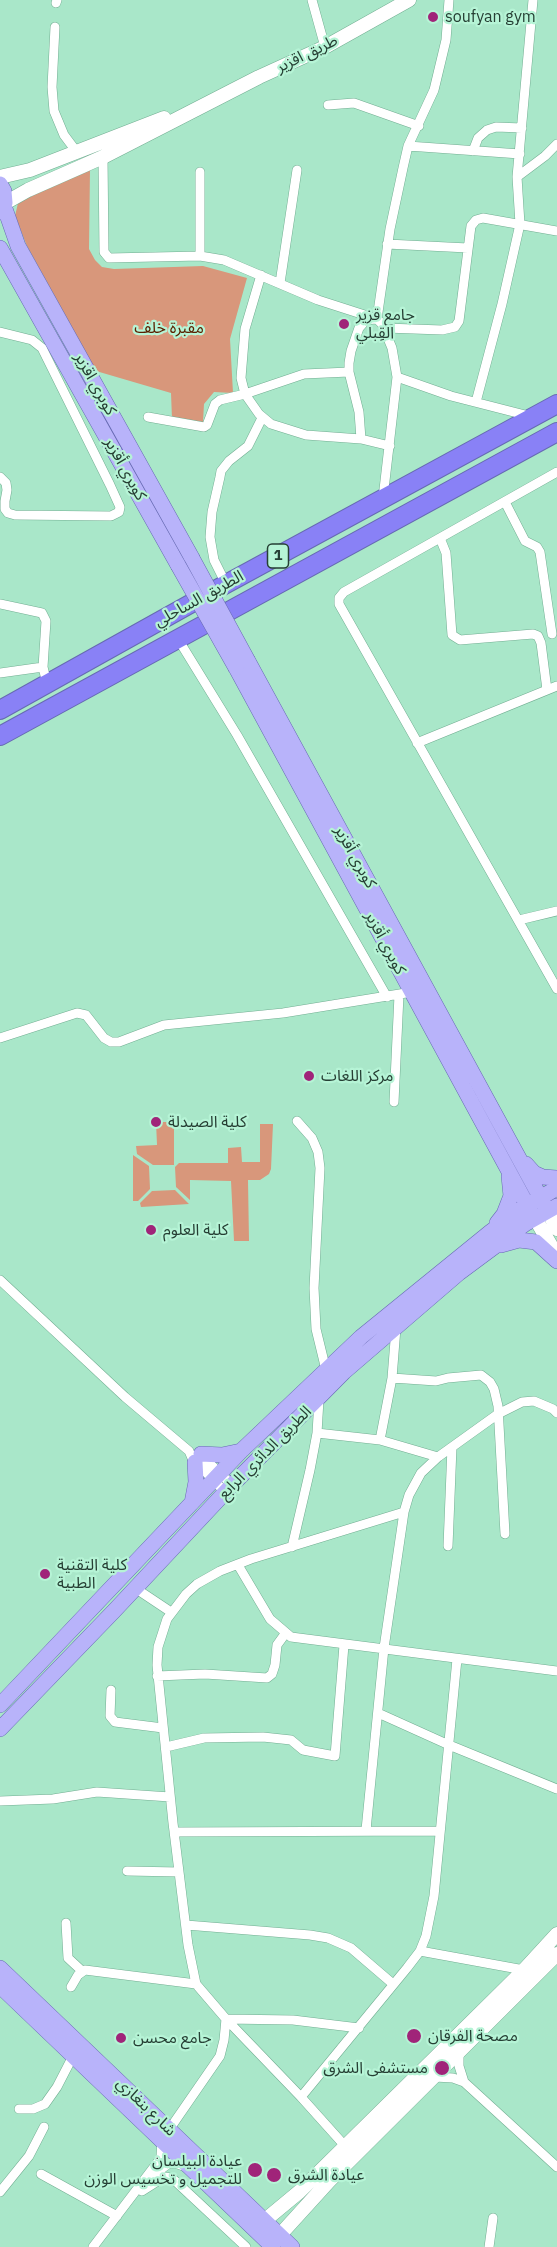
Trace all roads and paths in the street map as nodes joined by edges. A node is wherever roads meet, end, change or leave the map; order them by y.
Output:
1 (312, 0) edge
2 (409, 0) edge
3 (449, 0) edge
4 (533, 0) edge
5 (55, 27) dead end
6 (325, 47) junction
7 (203, 105) junction
8 (328, 105) dead end
9 (418, 126) junction
10 (522, 128) junction
11 (557, 144) edge
12 (408, 147) junction
13 (76, 151) junction
14 (473, 152) junction
15 (520, 154) junction
16 (104, 157) junction
17 (297, 170) dead end
18 (200, 171) dead end
19 (0, 177) edge
20 (517, 177) junction
21 (0, 184) edge
22 (3, 207) edge
23 (520, 224) junction
24 (557, 231) edge
25 (387, 244) junction
26 (0, 248) edge
27 (468, 248) junction
28 (200, 256) junction
29 (261, 275) junction
30 (280, 283) junction
31 (377, 319) junction
32 (385, 328) junction
33 (0, 332) edge
34 (349, 372) junction
35 (397, 377) junction
36 (245, 394) junction
37 (476, 402) junction
38 (557, 404) edge
39 (148, 417) dead end
40 (534, 417) junction
41 (262, 418) junction
42 (557, 432) edge
43 (361, 439) junction
44 (390, 446) junction
45 (557, 472) edge
46 (0, 477) edge
47 (383, 498) junction
48 (505, 502) junction
49 (440, 538) junction
50 (185, 561) junction
51 (226, 584) junction
52 (0, 604) edge
53 (552, 634) dead end
54 (178, 639) junction
55 (242, 665) junction
56 (0, 673) edge
57 (45, 675) junction
58 (557, 686) edge
59 (547, 690) junction
60 (0, 710) edge
61 (0, 736) edge
62 (417, 743) junction
63 (557, 911) edge
64 (519, 920) junction
65 (557, 989) edge
66 (406, 994) junction
67 (387, 997) junction
68 (0, 1038) edge
69 (394, 1102) dead end
70 (297, 1121) dead end
71 (509, 1155) junction
72 (557, 1178) edge
73 (557, 1188) edge
74 (541, 1207) edge
75 (557, 1229) edge
76 (489, 1233) junction
77 (487, 1251) junction
78 (557, 1256) edge
79 (557, 1261) edge
80 (0, 1280) edge
81 (396, 1328) junction
82 (326, 1370) junction
83 (392, 1378) junction
84 (319, 1400) junction
85 (557, 1413) edge
86 (498, 1414) junction
87 (316, 1433) junction
88 (380, 1440) junction
89 (452, 1447) junction
90 (241, 1451) junction
91 (195, 1456) junction
92 (438, 1457) junction
93 (217, 1477) junction
94 (228, 1488) junction
95 (192, 1504) junction
96 (404, 1512) junction
97 (505, 1534) dead end
98 (448, 1546) dead end
99 (292, 1547) junction
100 (238, 1565) junction
101 (135, 1588) junction
102 (171, 1612) junction
103 (285, 1634) junction
104 (344, 1645) junction
105 (384, 1648) junction
106 (457, 1659) junction
107 (557, 1671) edge
108 (157, 1676) junction
109 (111, 1690) dead end
110 (0, 1705) edge
111 (378, 1713) junction
112 (163, 1728) junction
113 (0, 1729) edge
114 (449, 1745) junction
115 (166, 1747) junction
116 (557, 1789) edge
117 (170, 1797) junction
118 (0, 1801) edge
119 (366, 1830) junction
120 (439, 1830) junction
121 (175, 1832) junction
122 (127, 1871) dead end
123 (179, 1872) junction
124 (66, 1923) dead end
125 (186, 1925) junction
126 (557, 1934) edge
127 (420, 1951) junction
128 (557, 1954) edge
129 (0, 1968) edge
130 (524, 1970) junction
131 (82, 1971) junction
132 (196, 1984) junction
133 (393, 1984) junction
134 (0, 1986) edge
135 (71, 1987) dead end
136 (226, 2019) junction
137 (359, 2028) junction
138 (459, 2054) junction
139 (73, 2056) junction
140 (435, 2077) junction
141 (464, 2082) junction
142 (301, 2097) junction
143 (19, 2109) dead end
144 (44, 2127) dead end
145 (165, 2134) junction
146 (345, 2146) junction
147 (557, 2167) edge
148 (194, 2171) junction
149 (41, 2174) dead end
150 (144, 2182) junction
151 (0, 2192) edge
152 (290, 2200) junction
153 (124, 2207) junction
154 (301, 2210) junction
155 (117, 2216) junction
156 (493, 2218) dead end
157 (264, 2221) junction
158 (276, 2241) edge
159 (93, 2247) edge
160 (246, 2247) edge
161 (292, 2247) edge
162 (489, 2247) edge

1 - 6 street
2 - 6 main road, طريق اقزير
3 - 9 street
4 - 10 street
5 - 13 street
6 - 7 main road, طريق اقزير
7 - 13 main road, طريق اقزير
7 - 16 main road, طريق اقزير
8 - 9 street
9 - 12 street
10 - 14 street
10 - 15 street
11 - 20 street
12 - 14 street
12 - 25 street
13 - 19 main road, طريق اقزير
14 - 15 street
15 - 20 street
16 - 22 main road, طريق اقزير
16 - 28 street
17 - 30 street
18 - 28 street
20 - 23 street
21 - 22 main road, كوبري اقزير
22 - 50 main road, كوبري اقزير
23 - 24 street
23 - 27 street
23 - 37 street
25 - 27 street
25 - 31 street
26 - 50 main road, كويري أقزير
27 - 32 street
28 - 29 street
29 - 30 street
29 - 36 street
30 - 31 street
31 - 32 street
31 - 34 street
32 - 35 street
33 - 46 street
34 - 36 street
34 - 43 street
35 - 37 street
35 - 44 street
36 - 39 street
36 - 41 street
37 - 40 street
38 - 40 highway, الطريق الساحلي / 1
40 - 47 highway, الطريق الساحلي / 1
41 - 43 street
41 - 51 street
42 - 54 highway, الطريق الساحلي
43 - 44 street
44 - 47 street
45 - 48 street
47 - 51 highway, الطريق الساحلي / 1
48 - 49 street
48 - 53 street
49 - 59 street
49 - 62 street
50 - 55 main road, bridge
51 - 57 highway, الطريق الساحلي / 1
52 - 57 street
54 - 61 highway, الطريق الساحلي
54 - 67 street
55 - 66 main road, كويري أقزير
55 - 71 main road, كوبري أقزير
56 - 57 street
57 - 60 highway, الطريق الساحلي / 1
58 - 59 street
59 - 62 street
62 - 64 street
63 - 64 street
64 - 65 street
66 - 67 street
66 - 69 street
66 - 71 main road, كويري أقزير
67 - 68 street
70 - 82 street
71 - 72 main road
71 - 74 main road, كوبري أقزير
71 - 76 main road
73 - 74 main road, الطريق الدائري الرابع
74 - 75 main road
74 - 76 main road, الطريق الدائري الرابع
74 - 77 main road, الطريق الدائري الرابع
74 - 78 main road
76 - 82 main road, الطريق الدائري الرابع
77 - 79 main road
77 - 81 main road, الطريق الدائري الرابع
80 - 91 street
81 - 83 street
81 - 84 main road, الطريق الدائري الرابع
82 - 90 main road, الطريق الدائري الرابع
83 - 86 street
83 - 88 street
84 - 87 street
84 - 94 main road, الطريق الدائري الرابع
85 - 86 street
86 - 89 street
86 - 97 street
87 - 88 street
87 - 99 street
88 - 92 street
89 - 92 street
89 - 98 street
90 - 91 main road
90 - 93 main road, الطريق الدائري الرابع
91 - 93 street
91 - 95 main road
92 - 96 street
93 - 94 street
93 - 95 main road, الطريق الدائري الرابع
94 - 101 main road, الطريق الدائري الرابع
95 - 110 main road, الطريق الدائري الرابع
96 - 99 street
96 - 105 street
99 - 100 street
100 - 102 street
100 - 103 street
101 - 102 street
101 - 113 main road, الطريق الدائري الرابع
102 - 108 street
103 - 104 street
103 - 108 street
104 - 105 street
104 - 115 street
105 - 106 street
105 - 111 street
106 - 107 street
106 - 114 street
108 - 112 street
109 - 112 street
111 - 114 street
111 - 119 street
112 - 115 street
114 - 116 street
114 - 120 street
115 - 117 street
117 - 118 street
117 - 121 street
119 - 120 street
119 - 121 street
120 - 127 street
121 - 123 street
122 - 123 street
123 - 125 street
124 - 131 street
125 - 132 street
125 - 133 street
126 - 130 main road
127 - 130 street
127 - 133 street
128 - 138 main road
129 - 145 main road, شارع بنغازي
130 - 146 main road
131 - 132 street
131 - 135 street
132 - 136 street
133 - 137 street
134 - 139 main road, شارع بنغازي
136 - 137 street
136 - 142 street
136 - 145 street
137 - 142 street
138 - 140 main road
138 - 141 street
139 - 143 street
139 - 145 main road, شارع بنغازي
140 - 141 street
140 - 154 main road
141 - 147 street
142 - 146 street
144 - 151 street
145 - 148 main road, شارع بنغازي
145 - 150 street
145 - 157 main road, شارع بنغازي
146 - 152 main road
148 - 150 street
148 - 158 main road, شارع بنغازي
149 - 155 street
150 - 153 street
152 - 154 main road
152 - 157 main road
153 - 155 street
153 - 160 street
154 - 158 main road
155 - 159 street
156 - 162 street
157 - 158 main road, شارع بنغازي
158 - 161 main road, شارع بنغازي

